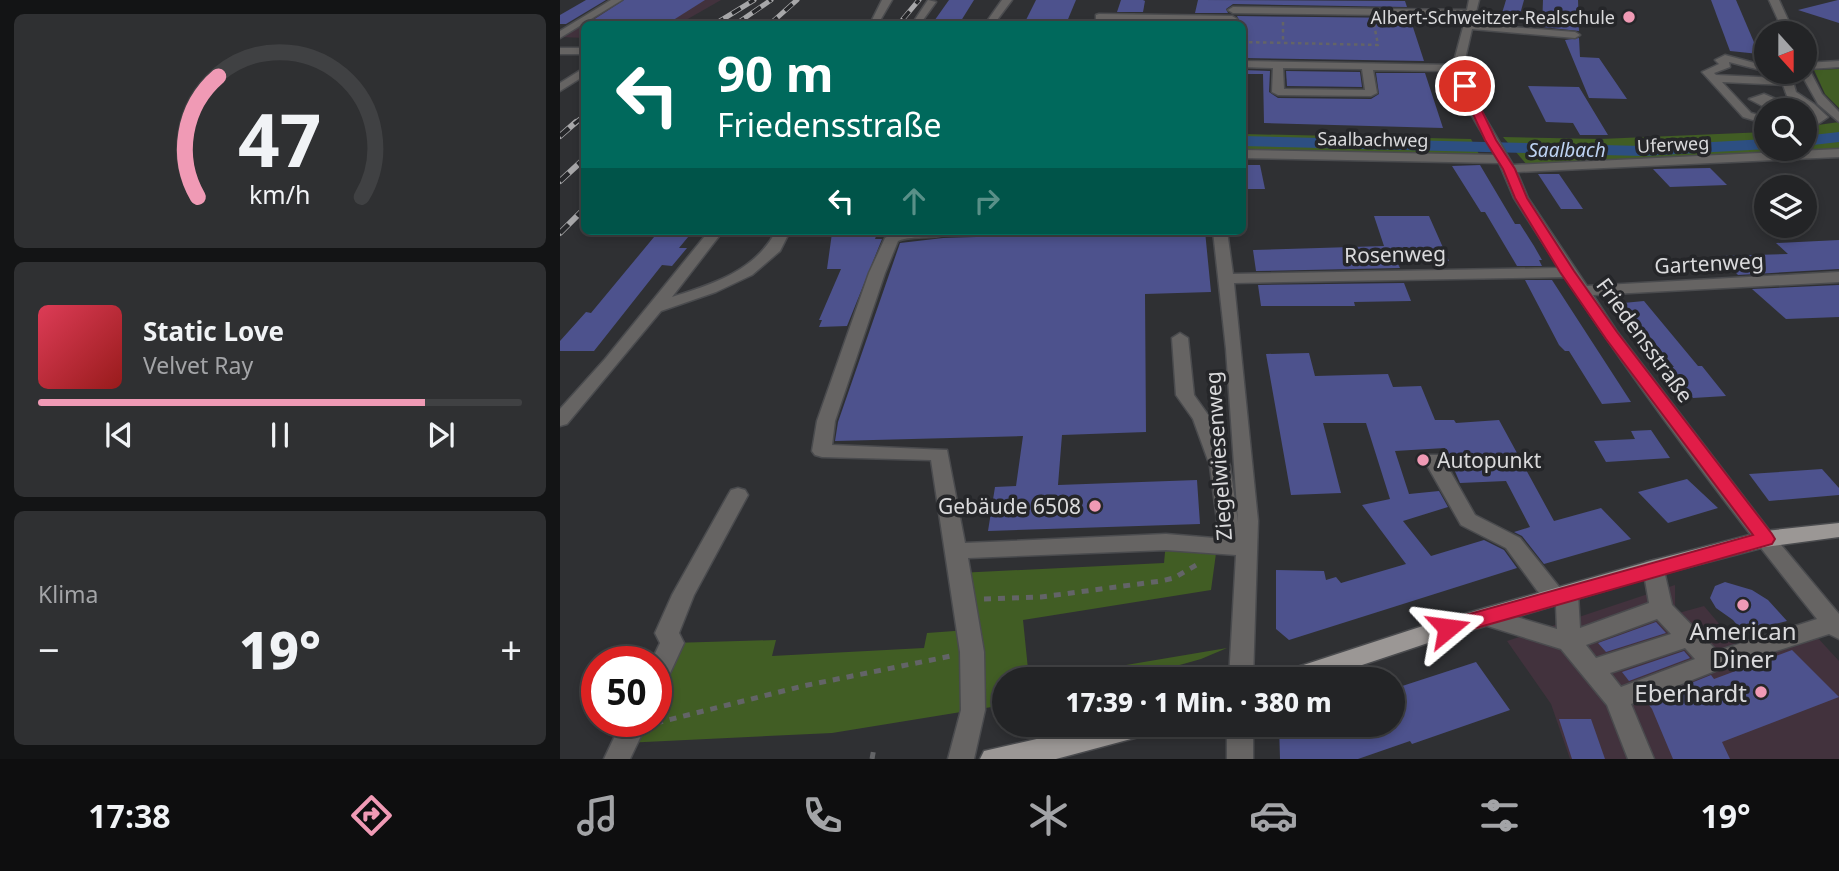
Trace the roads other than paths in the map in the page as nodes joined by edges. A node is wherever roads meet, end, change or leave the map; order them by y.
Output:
1 (617, 0) edge
2 (887, 0) edge
3 (1474, 0) edge
4 (1773, 0) edge
5 (1004, 1) edge
6 (931, 2) dead end
7 (1232, 13) edge
8 (1470, 13) junction
9 (1099, 17) edge
10 (583, 21) edge
11 (876, 21) edge
12 (918, 21) edge
13 (991, 21) edge
14 (1783, 21) edge
15 (581, 22) edge
16 (1466, 26) junction
17 (560, 35) edge
18 (1575, 35) dead end
19 (560, 51) edge
20 (580, 51) edge
21 (560, 62) edge
22 (1246, 64) edge
23 (1839, 64) edge
24 (1278, 65) junction
25 (1726, 65) junction
26 (1754, 65) edge
27 (1817, 66) edge
28 (1367, 67) junction
29 (1458, 68) junction
30 (581, 71) edge
31 (1713, 78) junction
32 (1754, 78) edge
33 (1754, 80) edge
34 (1772, 84) edge
35 (1788, 84) edge
36 (1809, 84) edge
37 (560, 86) edge
38 (1789, 88) junction
39 (1727, 93) junction
40 (1774, 98) edge
41 (1795, 98) edge
42 (1754, 99) edge
43 (1754, 118) edge
44 (1839, 118) edge
45 (1839, 153) edge
46 (1246, 154) edge
47 (1504, 161) junction
48 (713, 235) edge
49 (782, 235) edge
50 (900, 235) edge
51 (1220, 235) edge
52 (1567, 272) junction
53 (1839, 277) edge
54 (1224, 279) junction
55 (1581, 291) junction
56 (656, 307) junction
57 (1180, 338) dead end
58 (560, 420) edge
59 (1434, 460) dead end
60 (738, 495) dead end
61 (1839, 530) edge
62 (1765, 539) junction
63 (1247, 548) junction
64 (955, 551) junction
65 (1654, 568) junction
66 (1561, 596) junction
67 (1661, 608) junction
68 (1486, 617) junction
69 (1836, 626) edge
70 (1689, 637) junction
71 (1569, 642) junction
72 (671, 646) edge
73 (1713, 662) junction
74 (1242, 667) edge
75 (1329, 667) edge
76 (1592, 669) junction
77 (1617, 699) junction
78 (627, 737) edge
79 (1096, 737) edge
80 (1240, 737) edge
81 (617, 759) edge
82 (961, 759) edge
83 (993, 759) edge
84 (1240, 759) edge
85 (1641, 759) edge

1 - 10 street
2 - 11 street
3 - 8 street
4 - 14 street
5 - 13 street
6 - 12 street
7 - 8 street
7 - 9 street
8 - 16 street
15 - 17 street
16 - 18 street
16 - 29 street
19 - 20 street
20 - 21 street
22 - 24 street
23 - 27 street
24 - 28 street
24 - 28 street
25 - 26 street
25 - 31 street
25 - 32 street
28 - 29 street
29 - 47 street, Friedensstraße
30 - 37 street
31 - 33 street
31 - 39 street
34 - 38 street
35 - 38 street
36 - 44 street
38 - 40 street
38 - 41 street
39 - 42 street
39 - 43 street
45 - 47 street, Uferweg
46 - 47 street, Saalbachweg
47 - 52 street, Friedensstraße
48 - 56 street
49 - 56 street
50 - 64 street
51 - 54 street, Ziegelwiesenweg
52 - 54 street, Rosenweg
52 - 55 street, Friedensstraße
53 - 55 street, Gartenweg
54 - 63 street, Ziegelwiesenweg
55 - 62 street, Friedensstraße
56 - 58 street
57 - 63 street
59 - 66 street
60 - 72 street
61 - 62 main road
62 - 65 main road
62 - 69 street, Friedensstraße
63 - 64 street
63 - 74 street, Ziegelwiesenweg
64 - 82 street
65 - 66 main road
65 - 67 street
66 - 68 main road
66 - 71 street
67 - 70 street
67 - 71 street
68 - 71 street
68 - 75 main road
69 - 73 street
70 - 73 street
70 - 76 street
71 - 76 street
73 - 77 street
76 - 77 street
77 - 85 street
78 - 81 street
79 - 83 main road
80 - 84 street

